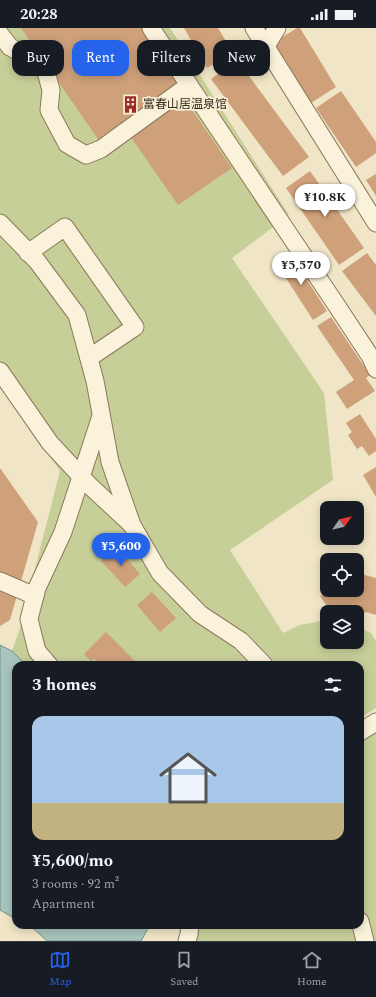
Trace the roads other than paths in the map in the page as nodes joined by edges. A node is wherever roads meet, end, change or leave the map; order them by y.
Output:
1 (151, 28) edge
2 (254, 28) edge
3 (277, 28) edge
4 (0, 34) edge
5 (262, 40) edge
6 (270, 40) edge
7 (270, 52) edge
8 (189, 85) junction
9 (0, 223) edge
10 (376, 223) edge
11 (28, 253) junction
12 (89, 358) junction
13 (376, 369) edge
14 (0, 371) edge
15 (101, 414) junction
16 (81, 476) junction
17 (132, 525) junction
18 (0, 581) edge
19 (35, 596) junction
20 (46, 661) edge
21 (260, 661) edge
22 (376, 722) edge
23 (364, 730) edge
24 (190, 929) edge
25 (362, 929) edge
26 (187, 941) edge
27 (365, 941) edge

1 - 8 lane
2 - 5 lane
3 - 6 lane
4 - 8 lane
7 - 10 lane
8 - 13 lane
9 - 11 lane
11 - 12 lane
11 - 12 lane
12 - 15 lane
14 - 16 lane
15 - 16 lane
15 - 17 lane
16 - 17 lane
16 - 19 lane
17 - 21 lane
18 - 19 lane
19 - 20 lane
22 - 23 lane
24 - 26 lane
25 - 27 lane

